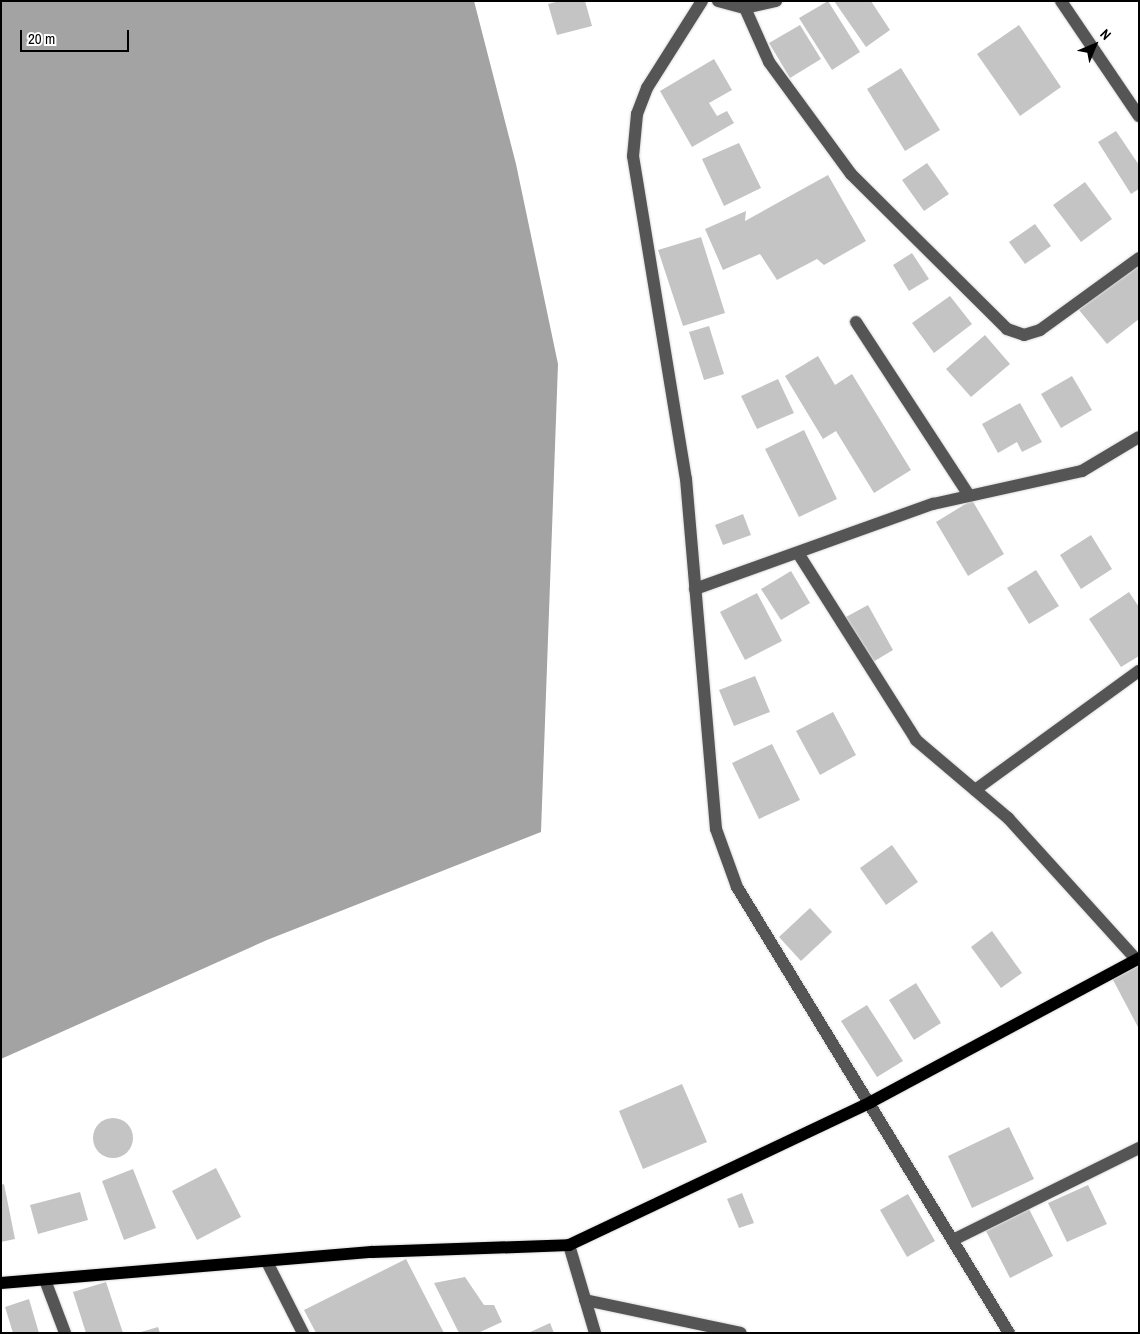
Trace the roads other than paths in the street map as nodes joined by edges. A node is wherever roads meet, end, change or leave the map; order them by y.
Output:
1 (702, 1) edge
2 (718, 1) edge
3 (776, 1) edge
4 (1061, 1) edge
5 (745, 8) junction
6 (1139, 116) edge
7 (1139, 258) edge
8 (856, 322) dead end
9 (1139, 437) edge
10 (968, 494) junction
11 (798, 552) junction
12 (695, 589) junction
13 (1139, 671) edge
14 (975, 790) junction
15 (1138, 958) edge
16 (871, 1102) junction
17 (1139, 1148) edge
18 (953, 1240) junction
19 (569, 1245) junction
20 (267, 1262) junction
21 (45, 1280) junction
22 (1, 1283) edge
23 (585, 1300) junction
24 (65, 1333) edge
25 (303, 1333) edge
26 (595, 1333) edge
27 (741, 1333) edge
28 (1009, 1333) edge

1 - 12 street
2 - 5 street
3 - 5 street
4 - 6 street
5 - 7 street
8 - 10 street
9 - 10 street
10 - 11 street
11 - 12 street
11 - 14 street
12 - 16 street
13 - 14 street
14 - 15 street
15 - 16 main road
16 - 18 street
16 - 19 main road
17 - 18 street
18 - 28 street
19 - 20 main road
19 - 23 street
20 - 21 main road
20 - 25 street
21 - 22 main road
21 - 24 street
23 - 26 street
23 - 27 street

